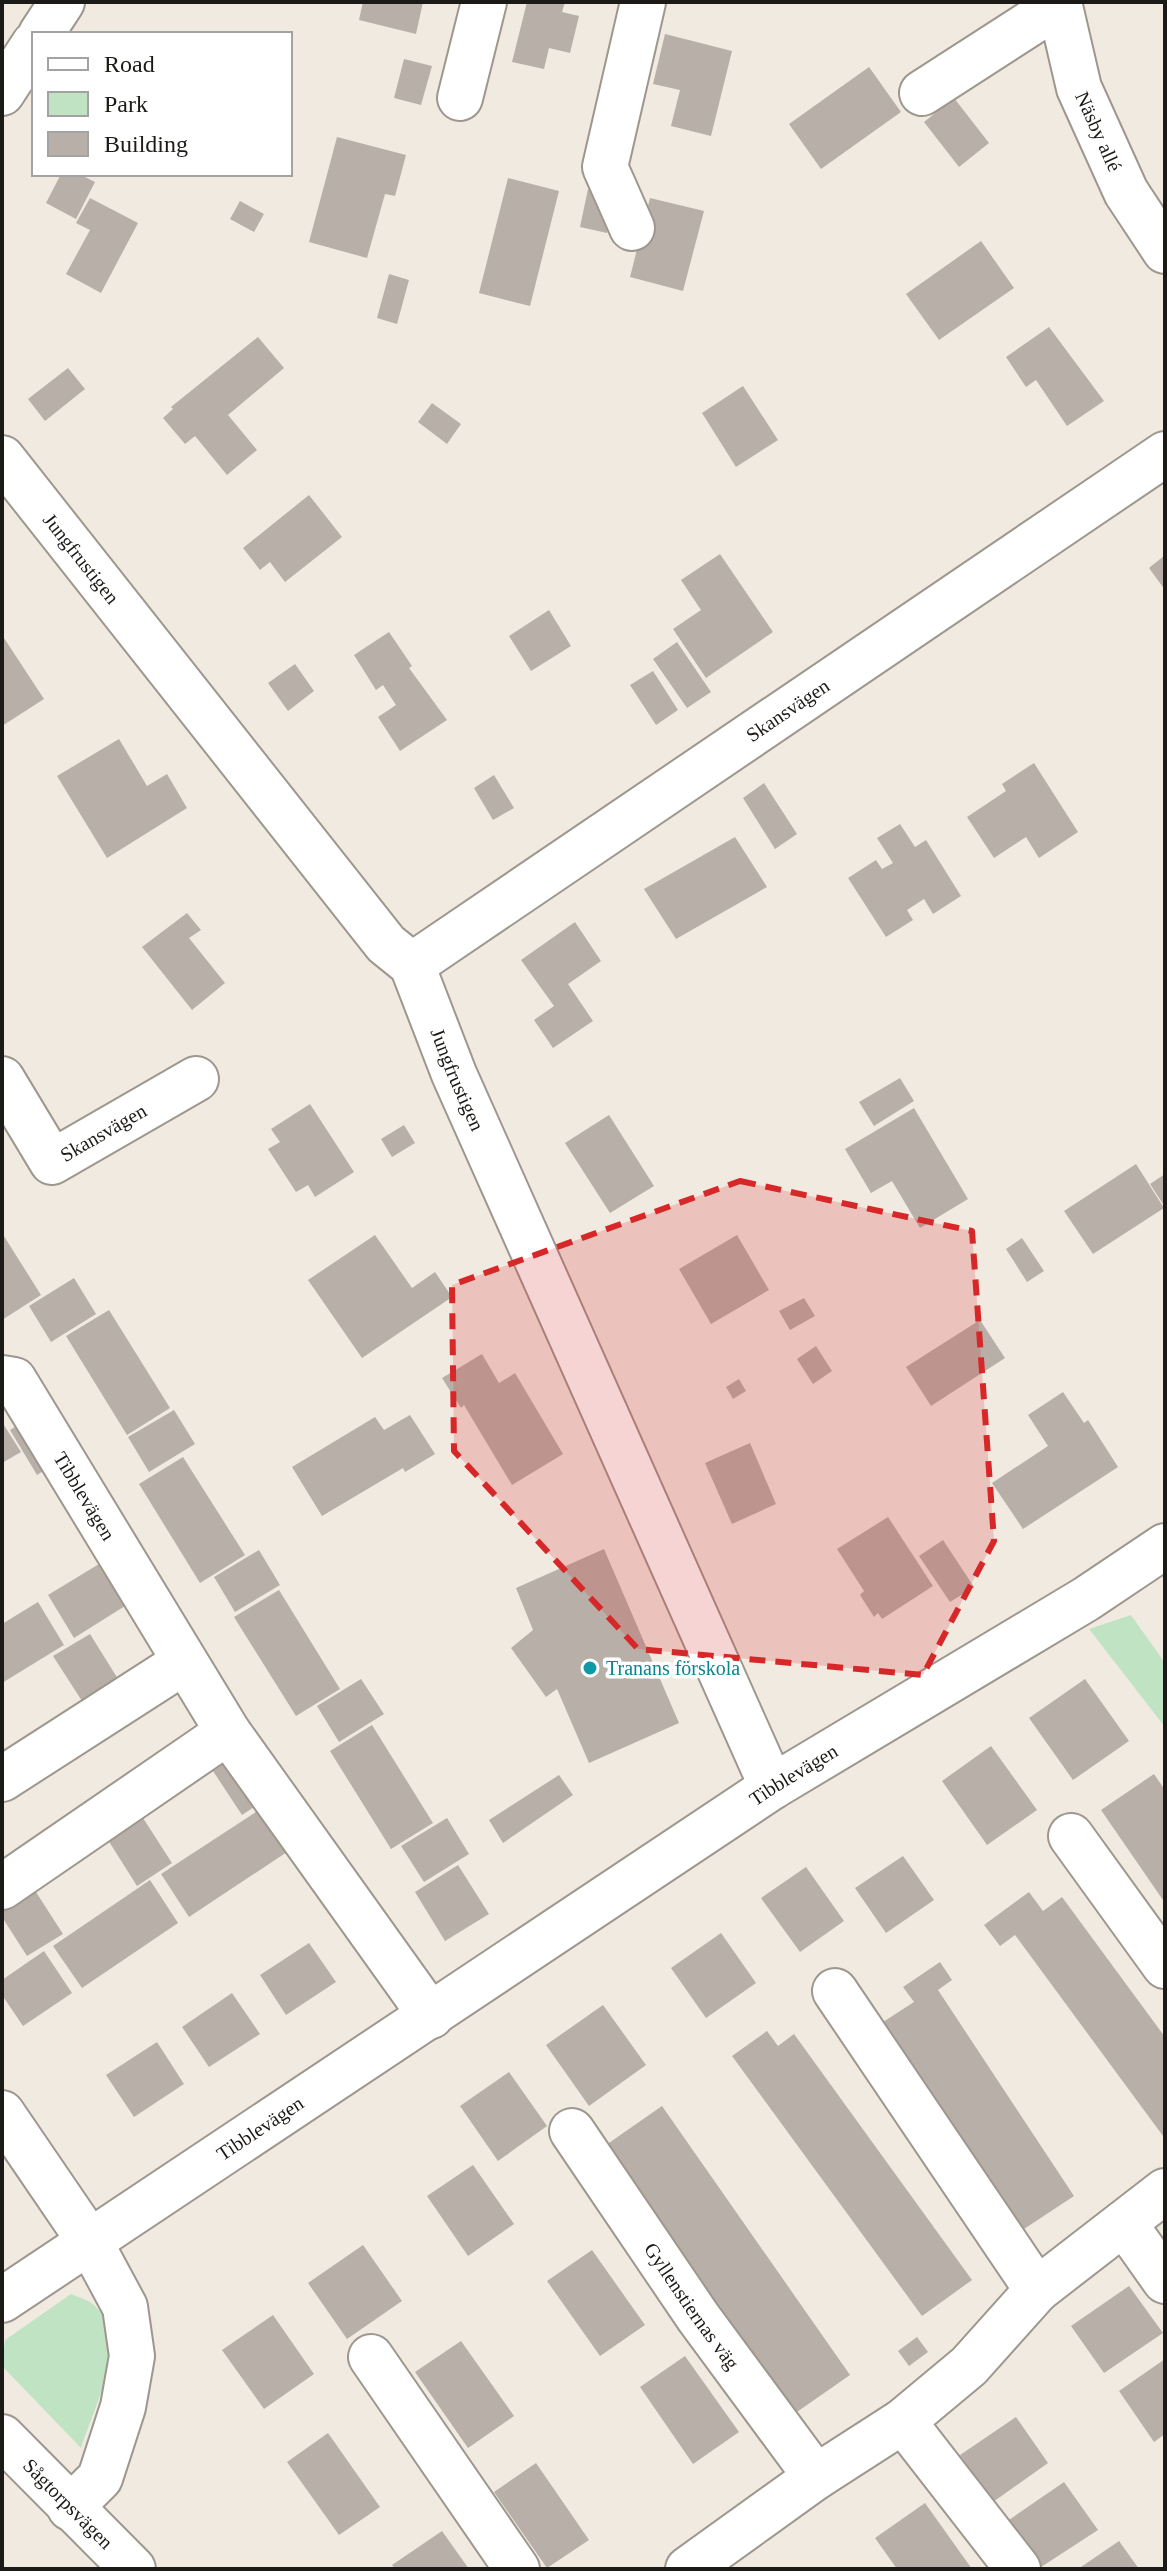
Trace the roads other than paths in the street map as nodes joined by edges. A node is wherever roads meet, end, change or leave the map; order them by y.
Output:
1 (62, 2) edge
2 (484, 2) edge
3 (643, 2) edge
4 (1060, 3) edge
5 (42, 32) edge
6 (32, 47) edge
7 (2, 93) edge
8 (922, 93) dead end
9 (460, 98) dead end
10 (632, 228) dead end
11 (1165, 251) edge
12 (1165, 454) edge
13 (2, 458) edge
14 (412, 965) junction
15 (2, 1079) edge
16 (196, 1079) dead end
17 (2, 1378) edge
18 (1165, 1546) edge
19 (184, 1662) junction
20 (228, 1732) junction
21 (2, 1779) edge
22 (772, 1787) junction
23 (1071, 1836) dead end
24 (2, 1887) edge
25 (1165, 1966) edge
26 (835, 1991) dead end
27 (431, 2016) junction
28 (2, 2113) edge
29 (572, 2131) dead end
30 (1165, 2191) edge
31 (1124, 2223) junction
32 (90, 2242) junction
33 (1165, 2281) edge
34 (1037, 2290) junction
35 (2, 2300) edge
36 (371, 2357) dead end
37 (903, 2421) junction
38 (2, 2437) edge
39 (816, 2477) junction
40 (70, 2508) junction
41 (133, 2569) edge
42 (517, 2569) edge
43 (688, 2569) edge
44 (1018, 2569) edge

1 - 5 street
2 - 9 street
3 - 10 street
4 - 8 street
4 - 11 street, Näsby allé
6 - 7 street
12 - 14 street, Skansvägen
13 - 14 street, Jungfrustigen
14 - 22 street, Jungfrustigen
15 - 16 street, Skansvägen
17 - 19 street, Tibblevägen
18 - 22 street, Tibblevägen
19 - 20 street, Tibblevägen
19 - 21 street
20 - 24 street
20 - 27 street, Tibblevägen
22 - 27 street, Tibblevägen
23 - 25 street
26 - 34 street
27 - 32 street, Tibblevägen
28 - 32 street
29 - 39 street, Gyllenstiernas väg
30 - 31 street
31 - 33 street
31 - 34 street
32 - 35 street, Tibblevägen
32 - 40 street
34 - 37 street
36 - 42 street
37 - 39 street
37 - 44 street
38 - 40 street, Sågtorpsvägen
39 - 43 street
40 - 41 street, Sågtorpsvägen

